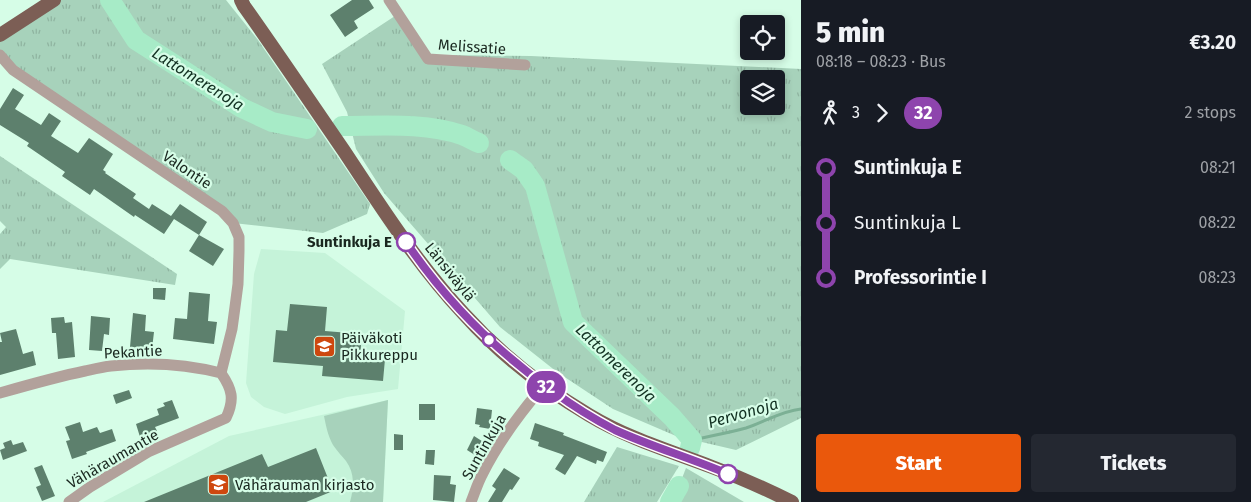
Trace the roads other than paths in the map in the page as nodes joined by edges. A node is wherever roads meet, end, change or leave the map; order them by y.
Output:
1 (54, 0) edge
2 (389, 0) edge
3 (240, 2) edge
4 (0, 35) edge
5 (0, 55) edge
6 (525, 65) dead end
7 (221, 373) junction
8 (544, 385) junction
9 (0, 393) edge
10 (777, 494) junction
11 (801, 496) edge
12 (69, 502) edge
13 (471, 502) edge
14 (792, 502) edge

1 - 4 main road
2 - 6 street, Melissatie
3 - 8 main road, Länsiväylä
5 - 7 street, Valontie
7 - 9 street, Pekantie
7 - 12 street, Vähäraumantie
8 - 10 main road, Länsiväylä
8 - 13 street, Suntinkuja
10 - 11 main road
10 - 14 main road

